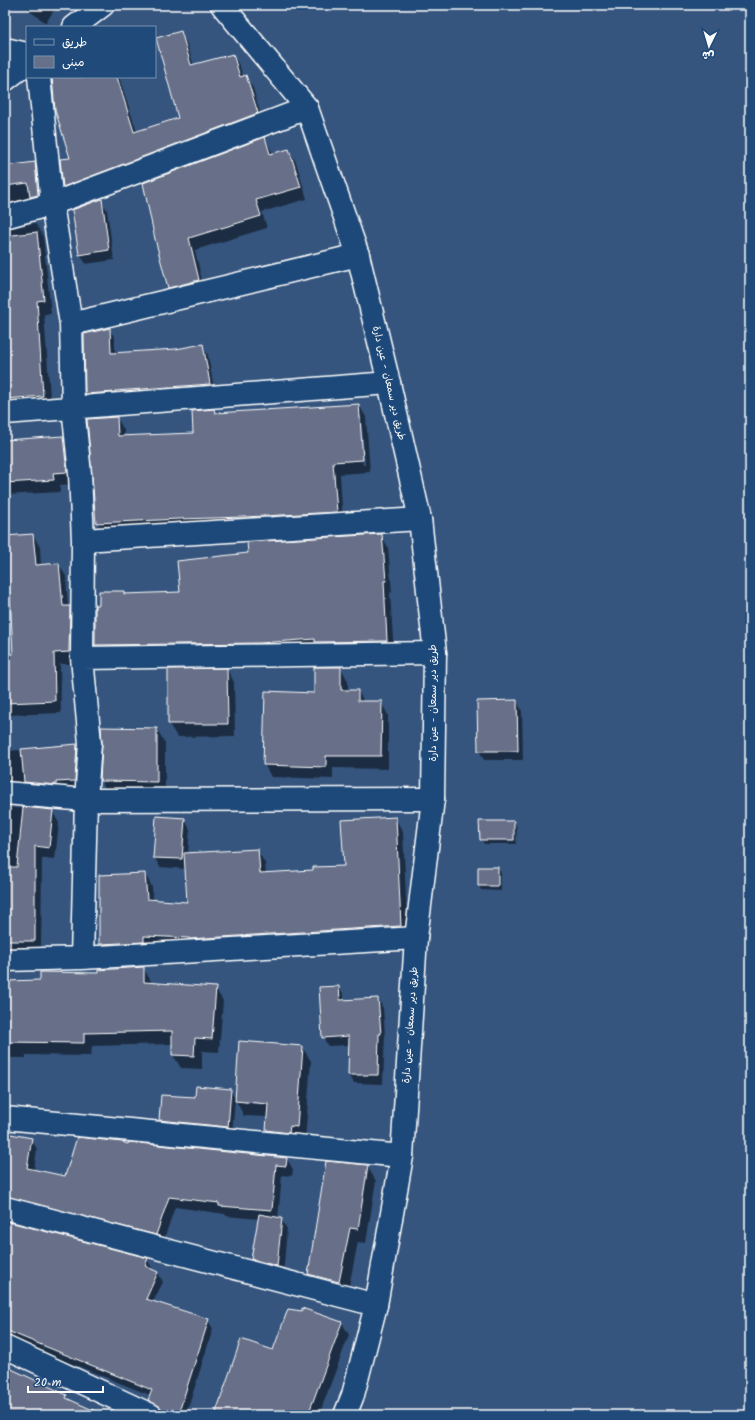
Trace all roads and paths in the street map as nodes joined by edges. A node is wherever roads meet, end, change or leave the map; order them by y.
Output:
1 (103, 5) edge
2 (222, 5) edge
3 (75, 26) edge
4 (5, 49) edge
5 (26, 54) edge
6 (26, 64) edge
7 (39, 78) edge
8 (5, 80) edge
9 (307, 108) junction
10 (52, 204) junction
11 (5, 217) edge
12 (358, 255) junction
13 (71, 324) junction
14 (389, 383) junction
15 (73, 407) junction
16 (5, 413) edge
17 (420, 519) junction
18 (83, 540) junction
19 (435, 653) junction
20 (82, 658) junction
21 (5, 793) edge
22 (433, 799) junction
23 (86, 800) junction
24 (416, 938) junction
25 (82, 958) junction
26 (5, 960) edge
27 (5, 1118) edge
28 (402, 1156) junction
29 (5, 1208) edge
30 (376, 1305) junction
31 (5, 1347) edge
32 (151, 1415) edge
33 (345, 1415) edge

1 - 3 street
2 - 9 street, طريق دير سمعان - عين دارة
4 - 5 street
6 - 8 street
7 - 10 street
9 - 10 street
9 - 12 street, طريق دير سمعان - عين دارة
10 - 11 street
10 - 13 street
12 - 13 street
12 - 14 street, طريق دير سمعان - عين دارة
13 - 15 street
14 - 15 street
14 - 17 street, طريق دير سمعان - عين دارة
15 - 16 street
15 - 18 street
17 - 18 street
17 - 19 street, طريق دير سمعان - عين دارة
18 - 20 street
19 - 20 street
19 - 22 street, طريق دير سمعان - عين دارة
20 - 23 street
21 - 23 street
22 - 23 street
22 - 24 street, طريق دير سمعان - عين دارة
23 - 25 street
24 - 25 street
24 - 28 street, طريق دير سمعان - عين دارة
25 - 26 street
27 - 28 street
28 - 30 street, طريق دير سمعان - عين دارة
29 - 30 street
30 - 33 street, طريق دير سمعان - عين دارة
31 - 32 street

